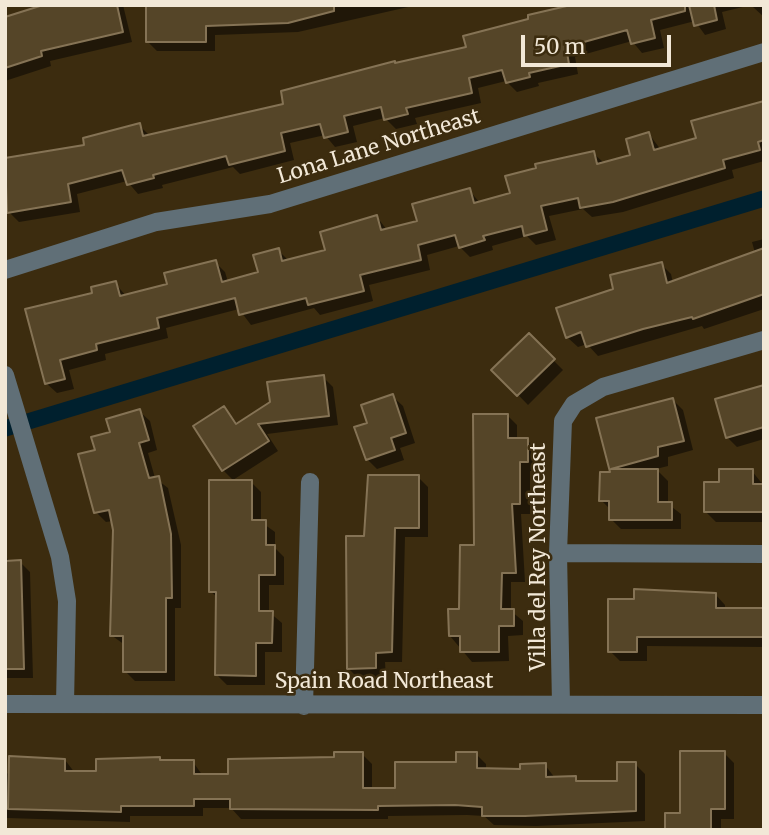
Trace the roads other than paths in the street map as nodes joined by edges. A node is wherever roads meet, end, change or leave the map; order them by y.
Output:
1 (764, 52) edge
2 (5, 270) edge
3 (764, 340) edge
4 (5, 375) edge
5 (310, 482) dead end
6 (558, 553) junction
7 (764, 554) edge
8 (5, 704) edge
9 (65, 704) junction
10 (561, 704) junction
11 (764, 705) edge
12 (304, 706) junction

1 - 2 street, Lona Lane Northeast
3 - 6 street, Villa del Rey Northeast
4 - 9 street
5 - 12 street
6 - 7 street
6 - 10 street, Villa del Rey Northeast
8 - 9 street, Spain Road Northeast
9 - 12 street, Spain Road Northeast
10 - 11 street, Spain Road Northeast
10 - 12 street, Spain Road Northeast

